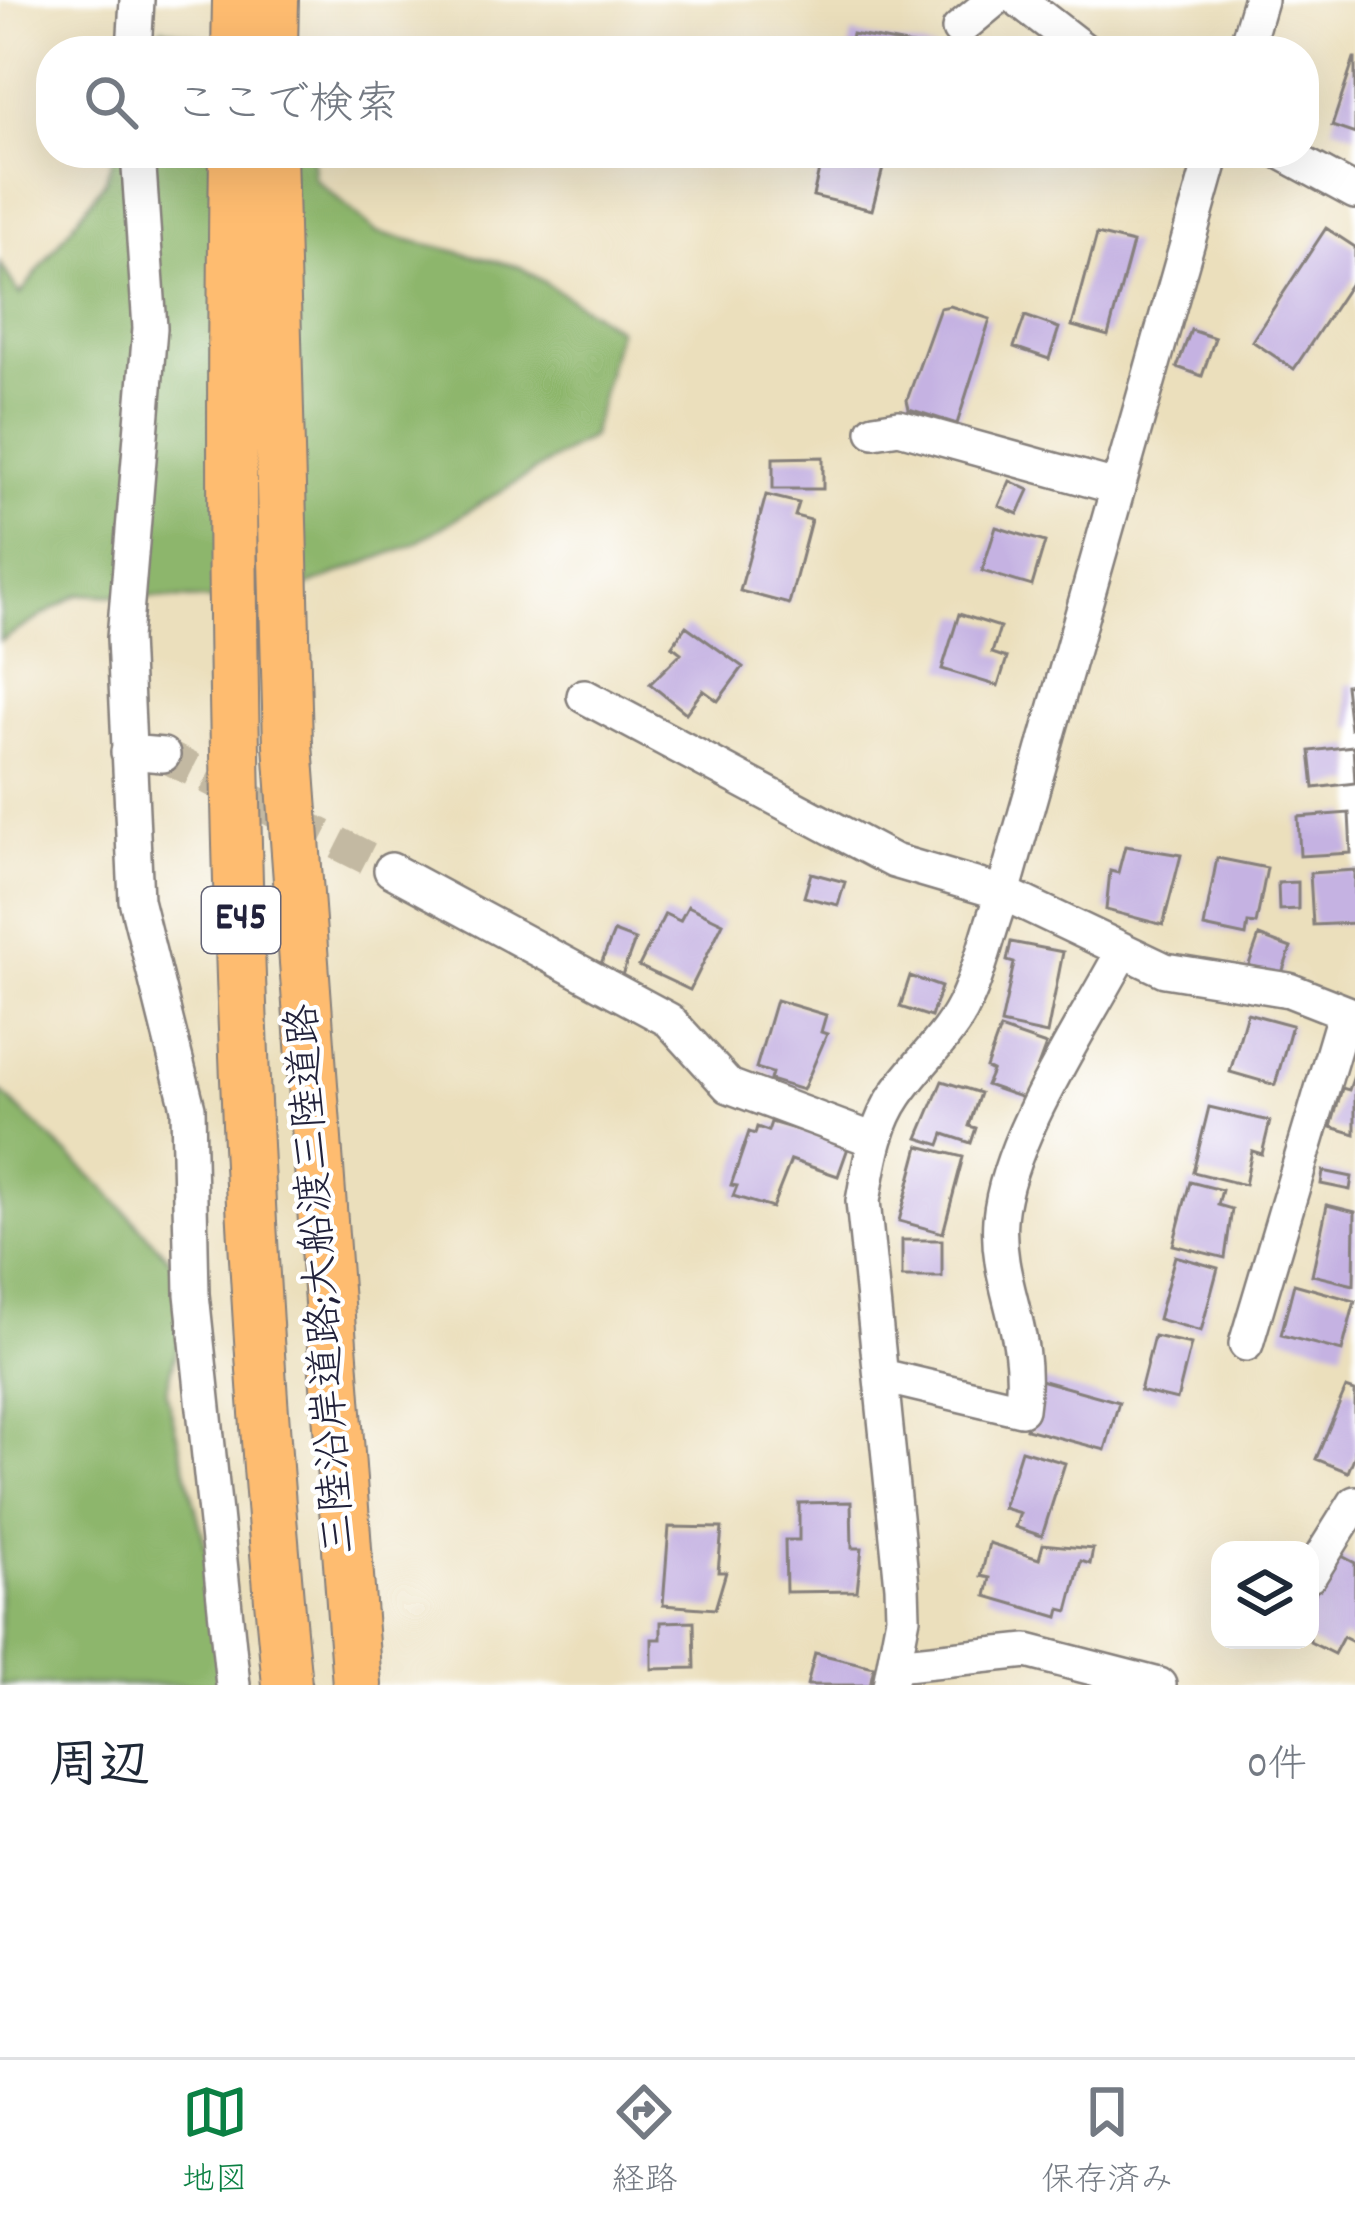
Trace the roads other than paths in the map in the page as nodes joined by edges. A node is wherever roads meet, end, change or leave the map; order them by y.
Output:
1 (136, 0) edge
2 (237, 0) edge
3 (274, 0) edge
4 (994, 0) edge
5 (1019, 0) edge
6 (1260, 0) edge
7 (958, 29) dead end
8 (135, 36) edge
9 (236, 36) edge
10 (273, 36) edge
11 (1066, 36) edge
12 (1249, 36) edge
13 (139, 168) edge
14 (234, 168) edge
15 (272, 168) edge
16 (1210, 168) edge
17 (1311, 168) edge
18 (1355, 192) edge
19 (874, 431) dead end
20 (1116, 487) junction
21 (584, 697) dead end
22 (128, 752) junction
23 (163, 755) tunnel mouth
24 (391, 869) tunnel mouth
25 (1003, 893) junction
26 (1123, 951) junction
27 (1350, 1014) edge
28 (874, 1140) junction
29 (1246, 1344) dead end
30 (882, 1376) junction
31 (1355, 1503) edge
32 (1319, 1561) edge
33 (892, 1675) edge
34 (233, 1685) edge
35 (287, 1685) edge
36 (357, 1685) edge
37 (1159, 1685) edge

1 - 8 street
2 - 9 highway
3 - 10 highway
4 - 7 street
5 - 11 street
6 - 12 street
13 - 22 street
14 - 35 highway, 三陸沿岸道路;大船渡三陸道路 / E45
15 - 36 highway, 三陸沿岸道路;大船渡三陸道路 / E45
16 - 20 street
17 - 18 street
19 - 20 street
20 - 25 street
21 - 25 street
22 - 23 street
22 - 34 street
24 - 28 street
25 - 26 street
25 - 28 street
26 - 27 street
26 - 30 street
27 - 29 street
28 - 30 street
30 - 33 street
31 - 32 street
33 - 37 street

